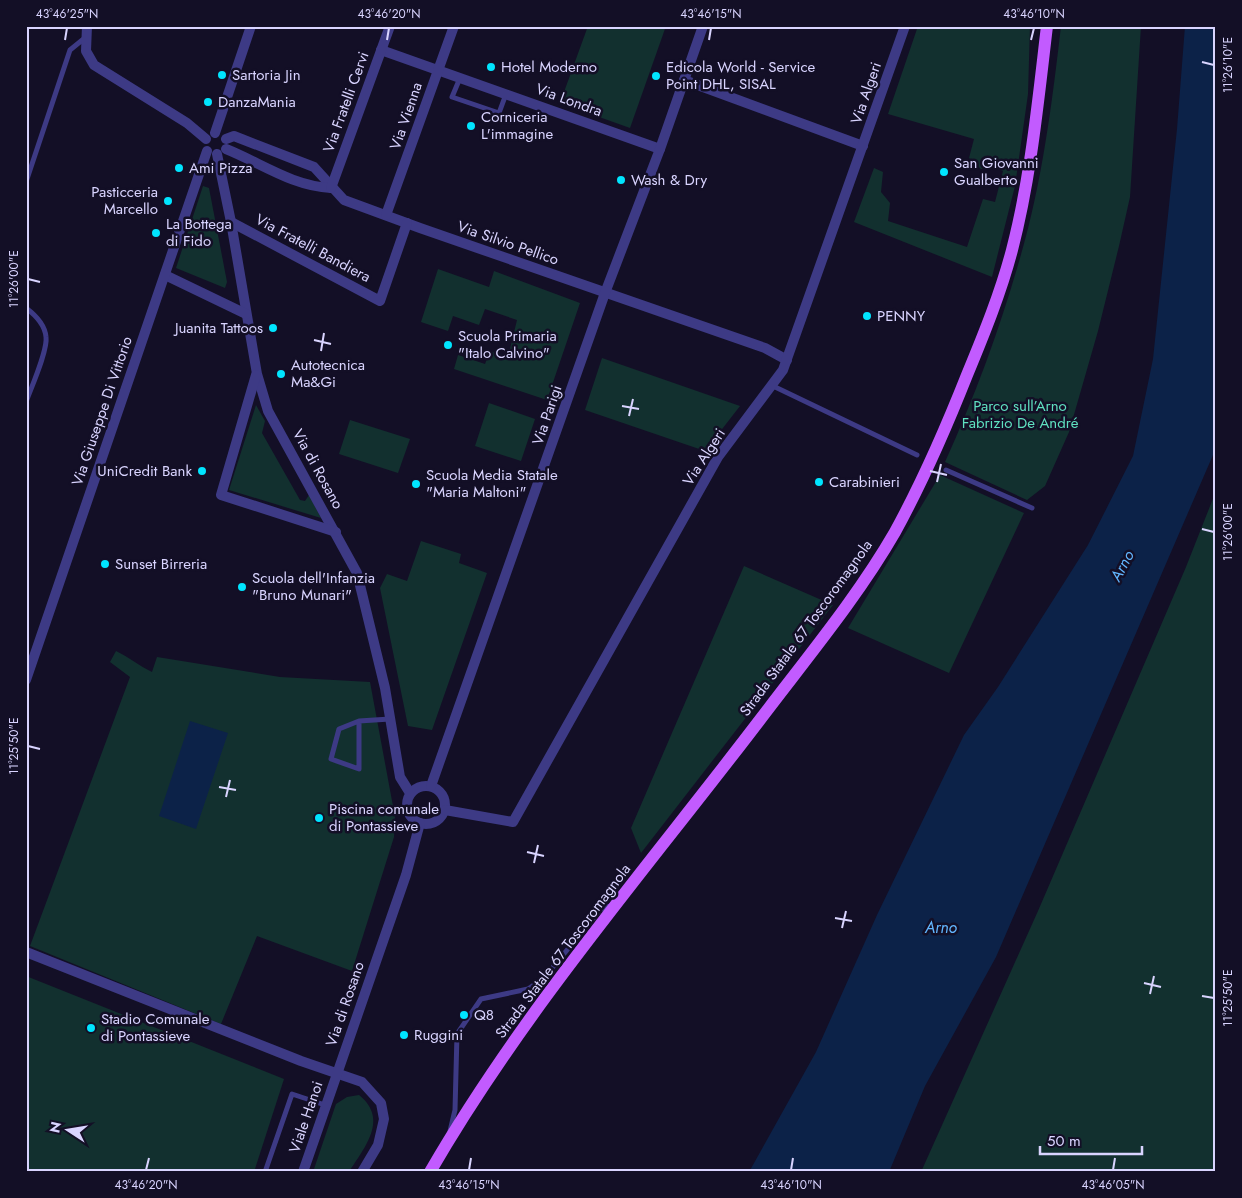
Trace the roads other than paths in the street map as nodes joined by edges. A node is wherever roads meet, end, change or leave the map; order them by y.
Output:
1 (88, 26) edge
2 (251, 26) edge
3 (390, 26) edge
4 (454, 26) edge
5 (703, 26) edge
6 (905, 26) edge
7 (1047, 26) edge
8 (87, 37) junction
9 (382, 50) junction
10 (437, 69) junction
11 (460, 78) junction
12 (684, 80) junction
13 (506, 94) junction
14 (210, 136) junction
15 (863, 146) junction
16 (219, 148) junction
17 (660, 149) junction
18 (26, 182) edge
19 (331, 188) junction
20 (386, 215) junction
21 (231, 222) junction
22 (407, 223) junction
23 (165, 275) junction
24 (605, 293) junction
25 (26, 308) edge
26 (246, 314) junction
27 (786, 360) junction
28 (257, 374) junction
29 (773, 386) junction
30 (26, 402) edge
31 (917, 455) dead end
32 (946, 470) dead end
33 (1032, 508) dead end
34 (336, 532) junction
35 (26, 680) edge
36 (390, 719) junction
37 (359, 721) junction
38 (431, 786) junction
39 (410, 793) junction
40 (445, 810) junction
41 (420, 823) junction
42 (619, 902) junction
43 (26, 952) edge
44 (338, 1072) junction
45 (325, 1106) junction
46 (448, 1141) junction
47 (266, 1172) edge
48 (303, 1172) edge
49 (362, 1172) edge
50 (430, 1172) edge

1 - 8 street, Via Silvio Pellico
2 - 14 street
3 - 9 street, Via Fratelli Cervi
4 - 10 street, Via Vienna
5 - 12 street, Via Parigi
6 - 15 street, Via Algeri
7 - 42 main road, Strada Statale 67 Toscoromagnola
8 - 14 street, Via Silvio Pellico
8 - 18 lane
9 - 10 street, Via Londra
9 - 19 street, Via Fratelli Cervi
10 - 11 street, Via Londra
10 - 20 street, Via Vienna
11 - 13 street, Via Londra
11 - 13 lane
12 - 15 street
12 - 17 street, Via Parigi
13 - 17 street, Via Londra
14 - 16 street, Via di Rosano
14 - 16 street, Via Silvio Pellico
15 - 27 street, Via Algeri
16 - 19 street, Via Silvio Pellico
16 - 19 street
16 - 21 street, Via di Rosano
16 - 23 street, Via Giuseppe Di Vittorio
17 - 24 street, Via Parigi
19 - 20 street, Via Silvio Pellico
20 - 22 street, Via Silvio Pellico
21 - 22 street, Via Fratelli Bandiera
21 - 26 street, Via di Rosano
22 - 24 street, Via Silvio Pellico
23 - 26 street
23 - 35 street, Via Giuseppe Di Vittorio
24 - 27 street, Via Silvio Pellico
24 - 38 street, Via Parigi
25 - 30 lane
26 - 28 street, Via di Rosano
27 - 29 street, Via Algeri
28 - 34 street, Via di Rosano
28 - 34 street
29 - 31 lane
29 - 40 street, Via Algeri
32 - 33 lane
34 - 36 street, Via di Rosano
36 - 37 lane
36 - 39 street, Via di Rosano
37 - 37 lane
38 - 39 street
38 - 40 street
39 - 41 street, Via di Rosano
40 - 41 street
41 - 44 street, Via di Rosano
42 - 46 main road, Strada Statale 67 Toscoromagnola
42 - 46 lane
43 - 44 street
44 - 45 street, Viale Hanoi
44 - 49 street
45 - 47 lane
45 - 48 street, Viale Hanoi
46 - 50 main road, Strada Statale 67 Toscoromagnola

